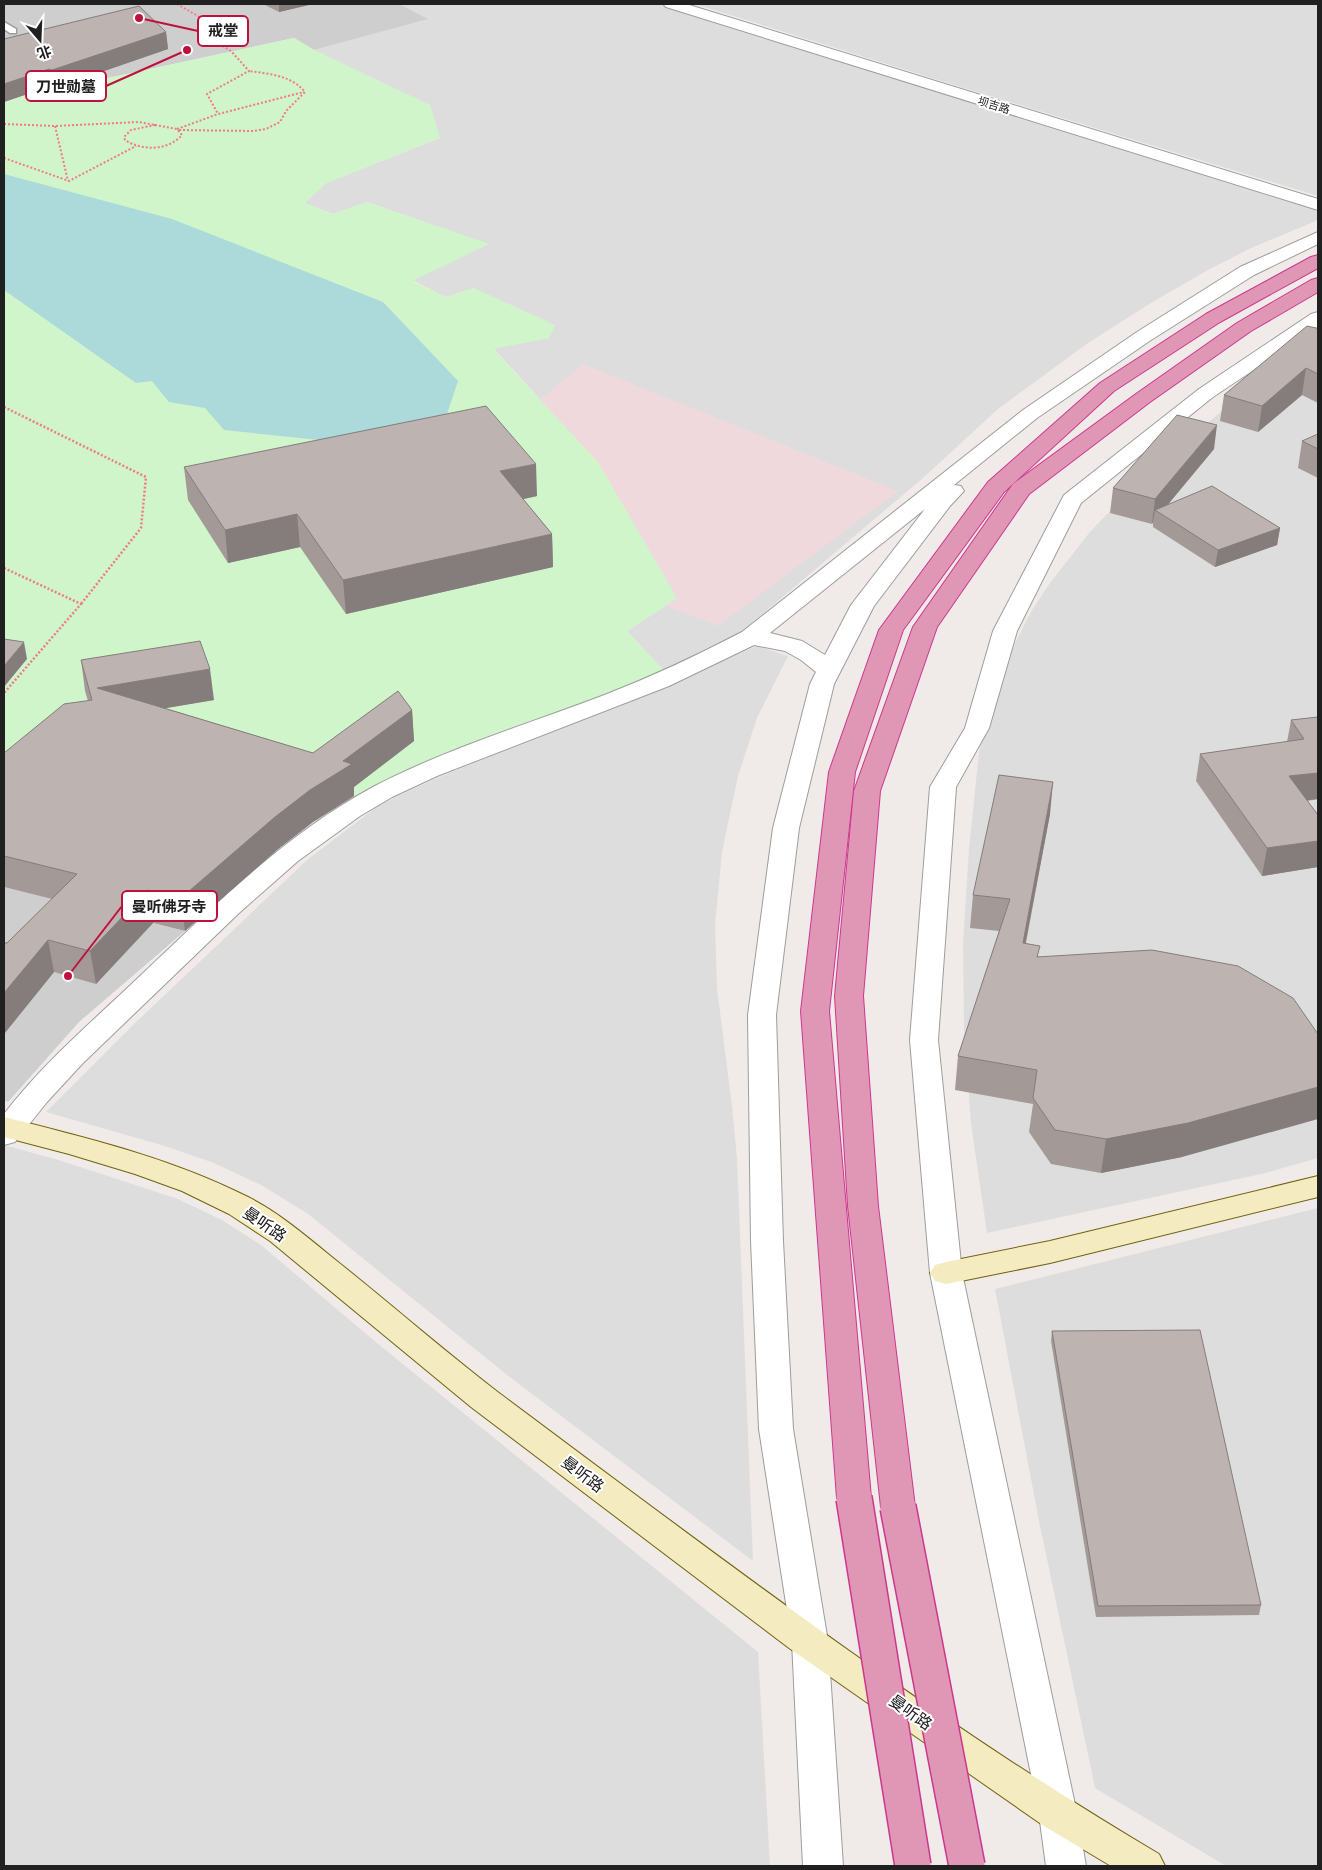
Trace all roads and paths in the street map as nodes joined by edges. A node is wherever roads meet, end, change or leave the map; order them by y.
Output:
1 (177, 4) edge
2 (671, 4) edge
3 (4, 25) edge
4 (13, 31) dead end
5 (249, 71) junction
6 (305, 92) junction
7 (218, 114) junction
8 (4, 124) edge
9 (155, 125) junction
10 (55, 126) junction
11 (178, 130) junction
12 (136, 146) junction
13 (4, 158) edge
14 (68, 181) junction
15 (1318, 205) edge
16 (1318, 237) edge
17 (1318, 261) edge
18 (1318, 284) edge
19 (1318, 318) edge
20 (4, 407) edge
21 (1030, 414) junction
22 (1065, 425) junction
23 (4, 568) edge
24 (81, 604) junction
25 (750, 637) junction
26 (829, 670) junction
27 (4, 693) edge
28 (5, 1130) edge
29 (1318, 1186) edge
30 (946, 1273) junction
31 (810, 1642) junction
32 (1058, 1814) junction
33 (823, 1866) edge
34 (913, 1866) edge
35 (967, 1866) edge
36 (1066, 1866) edge
37 (1145, 1866) edge

1 - 5 path
2 - 15 street, 坝吉路
3 - 4 lane
5 - 6 path
5 - 7 path
6 - 7 path
6 - 11 path
7 - 11 path
8 - 10 path
9 - 10 path
9 - 11 path
9 - 12 path
10 - 14 path
11 - 12 path
12 - 14 path
13 - 14 path
16 - 21 street
17 - 22 highway
18 - 35 highway, bridge
19 - 30 street
20 - 24 path
21 - 22 street
21 - 25 street
21 - 26 street
22 - 34 highway, bridge
23 - 24 path
24 - 27 path
25 - 26 street
25 - 28 street
26 - 31 street
28 - 31 street, 曼听路
29 - 30 street
30 - 32 street
31 - 32 street, 曼听路
31 - 33 street
32 - 36 street
32 - 37 street, 曼听路

